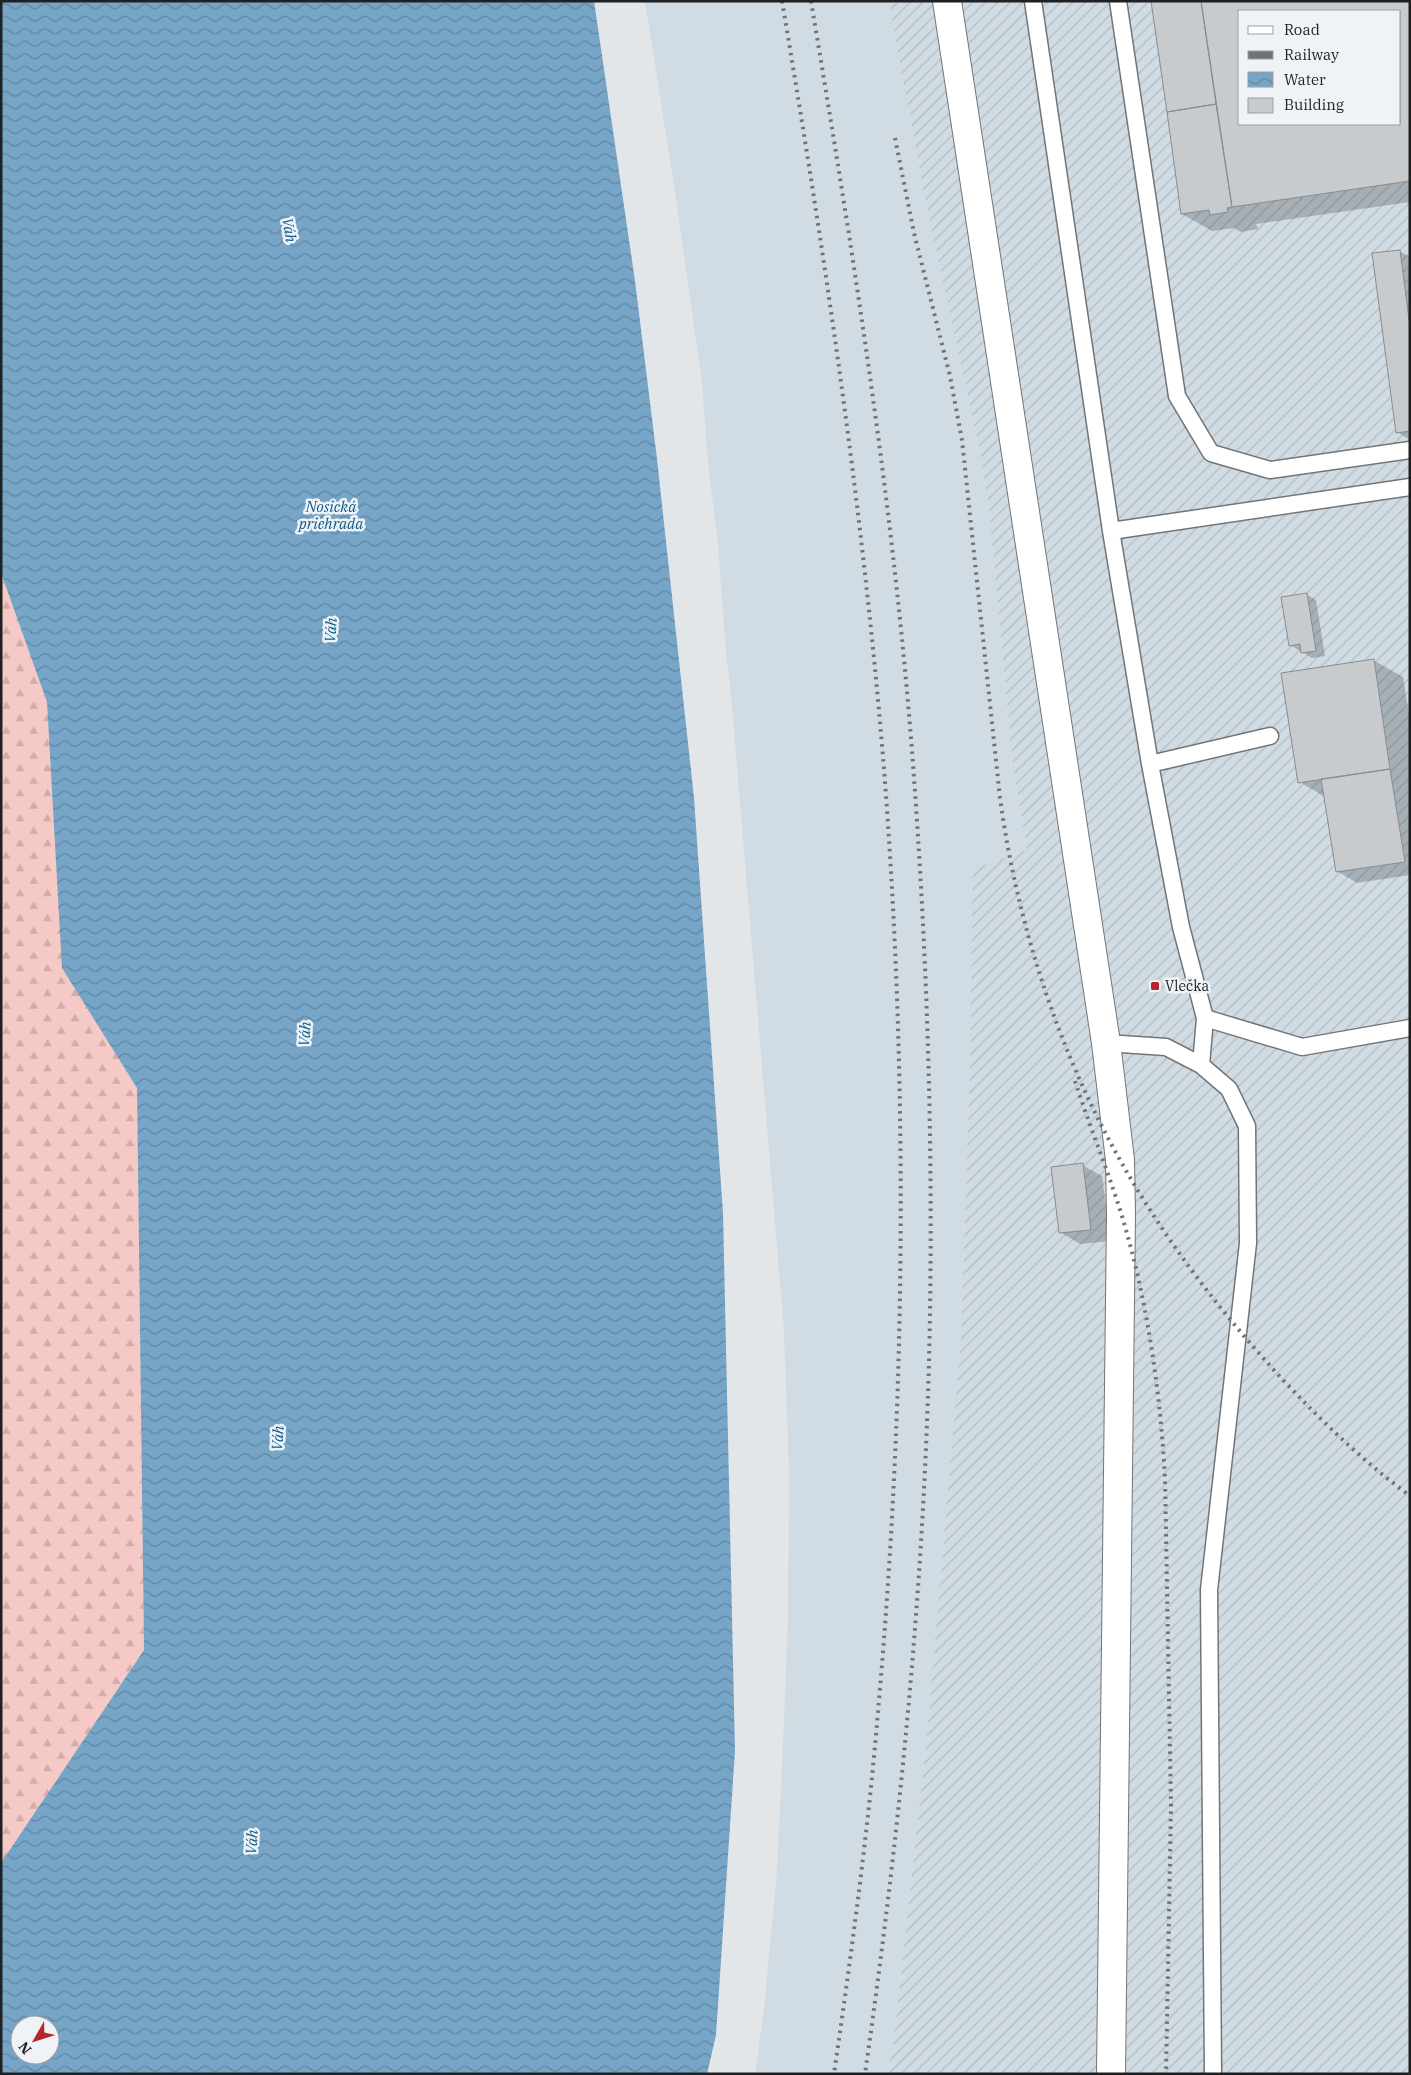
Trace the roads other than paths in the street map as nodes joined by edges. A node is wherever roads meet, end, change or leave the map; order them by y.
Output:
1 (947, 1) edge
2 (1033, 1) edge
3 (1118, 1) edge
4 (1410, 450) edge
5 (1410, 488) edge
6 (1111, 531) junction
7 (1270, 736) dead end
8 (1150, 764) junction
9 (1205, 1018) junction
10 (1410, 1028) edge
11 (1106, 1043) junction
12 (1201, 1065) junction
13 (1111, 2074) edge
14 (1212, 2074) edge

1 - 11 street
2 - 6 lane
3 - 4 lane
5 - 6 lane
6 - 8 lane
7 - 8 lane
8 - 9 lane
9 - 10 lane
9 - 12 lane
11 - 12 lane
11 - 13 street
12 - 14 lane

